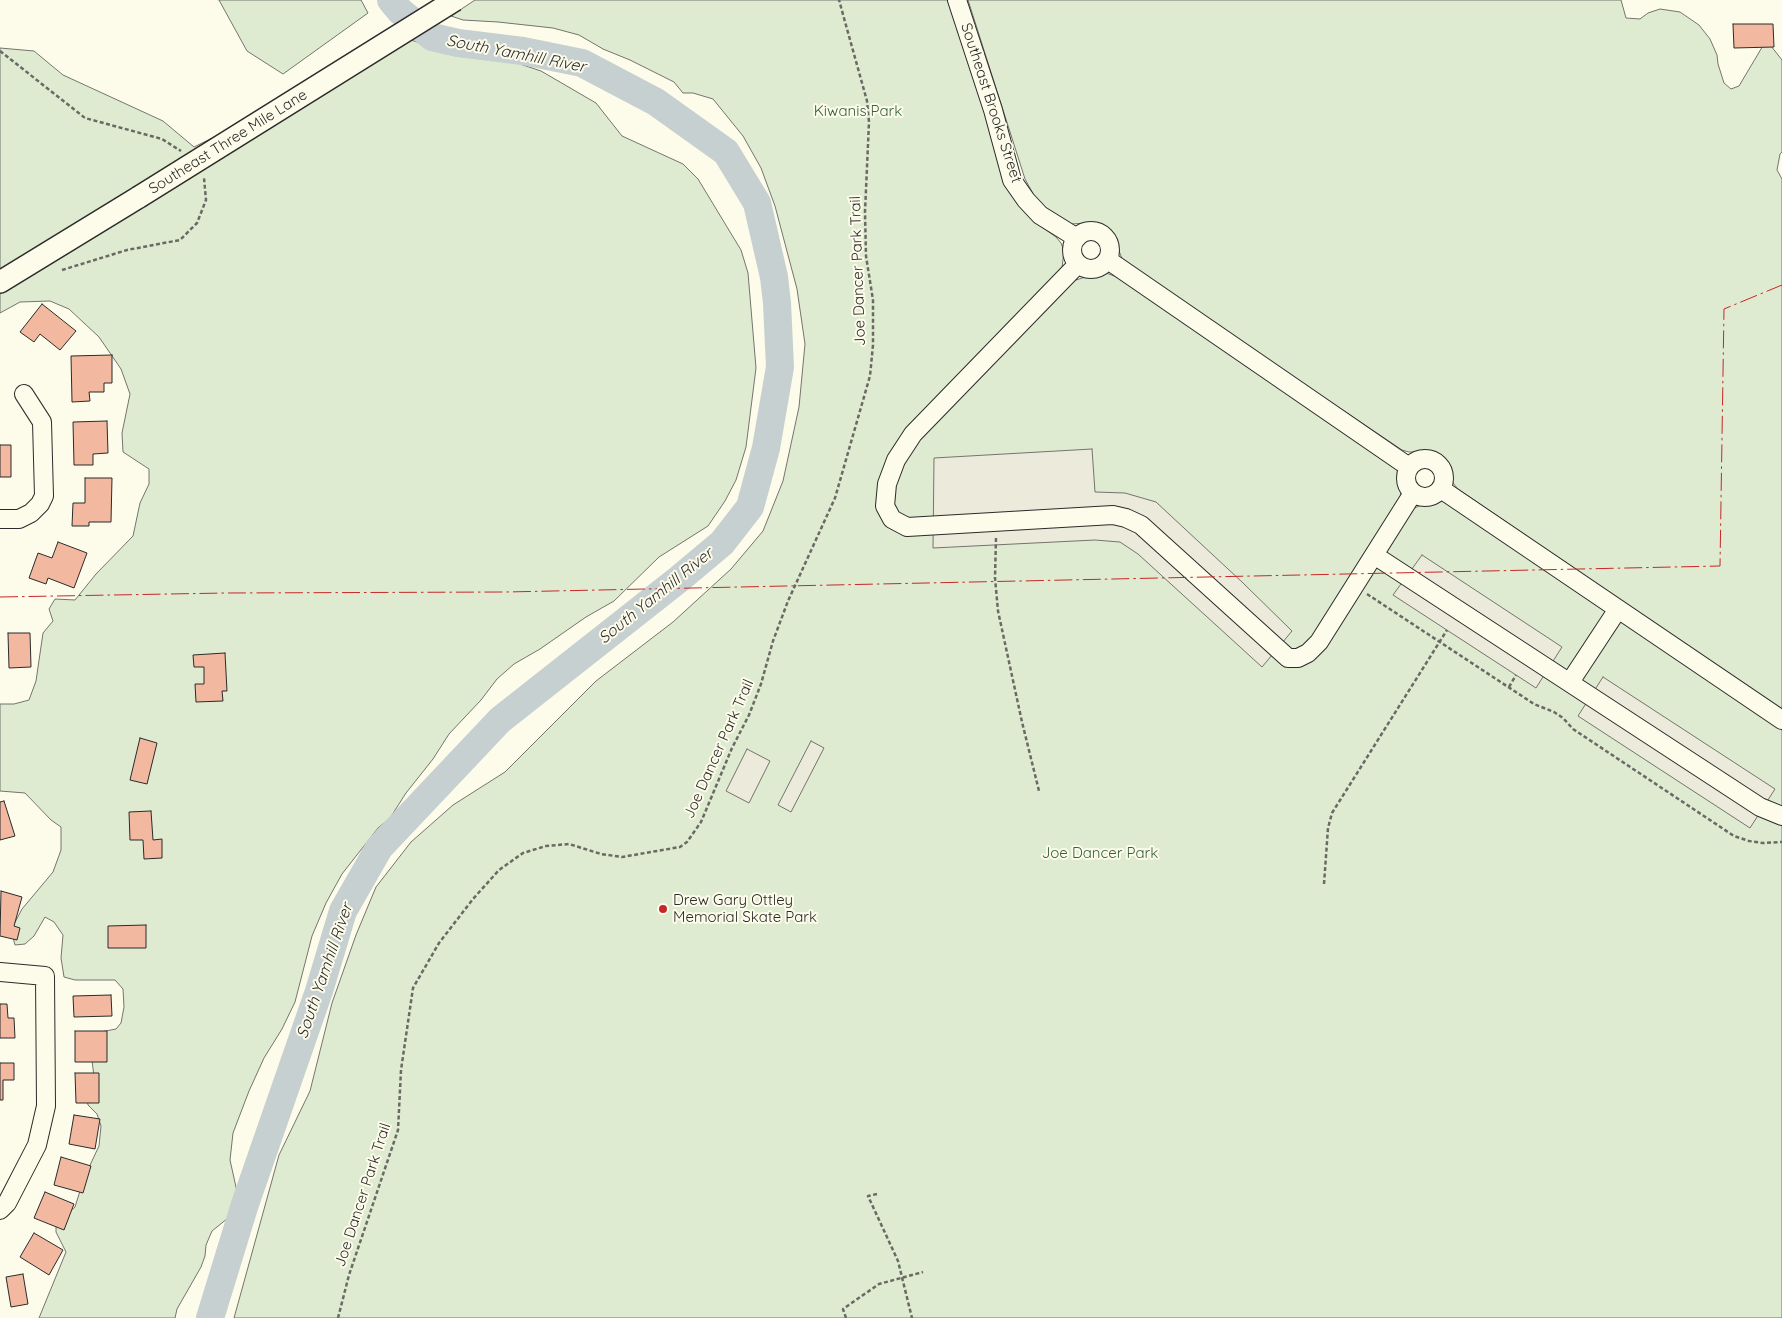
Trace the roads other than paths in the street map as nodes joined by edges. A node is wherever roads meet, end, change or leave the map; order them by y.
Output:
1 (455, 0) edge
2 (958, 0) edge
3 (1077, 238) junction
4 (1108, 260) junction
5 (1078, 264) junction
6 (0, 282) edge
7 (24, 394) dead end
8 (1408, 467) junction
9 (1441, 489) junction
10 (1413, 493) junction
11 (0, 519) edge
12 (1374, 556) junction
13 (1618, 609) junction
14 (1570, 682) junction
15 (1782, 720) edge
16 (1782, 816) edge
17 (0, 972) edge
18 (0, 1210) edge

1 - 6 main road, Southeast Three Mile Lane, bridge
2 - 3 street, Southeast Brooks Street
3 - 4 street
3 - 5 street
4 - 5 street
4 - 8 street
5 - 12 street
7 - 11 street
8 - 9 street
8 - 10 street
9 - 10 street
9 - 13 street
10 - 12 street
12 - 14 street
13 - 14 street
13 - 15 street
14 - 16 street
17 - 18 street

